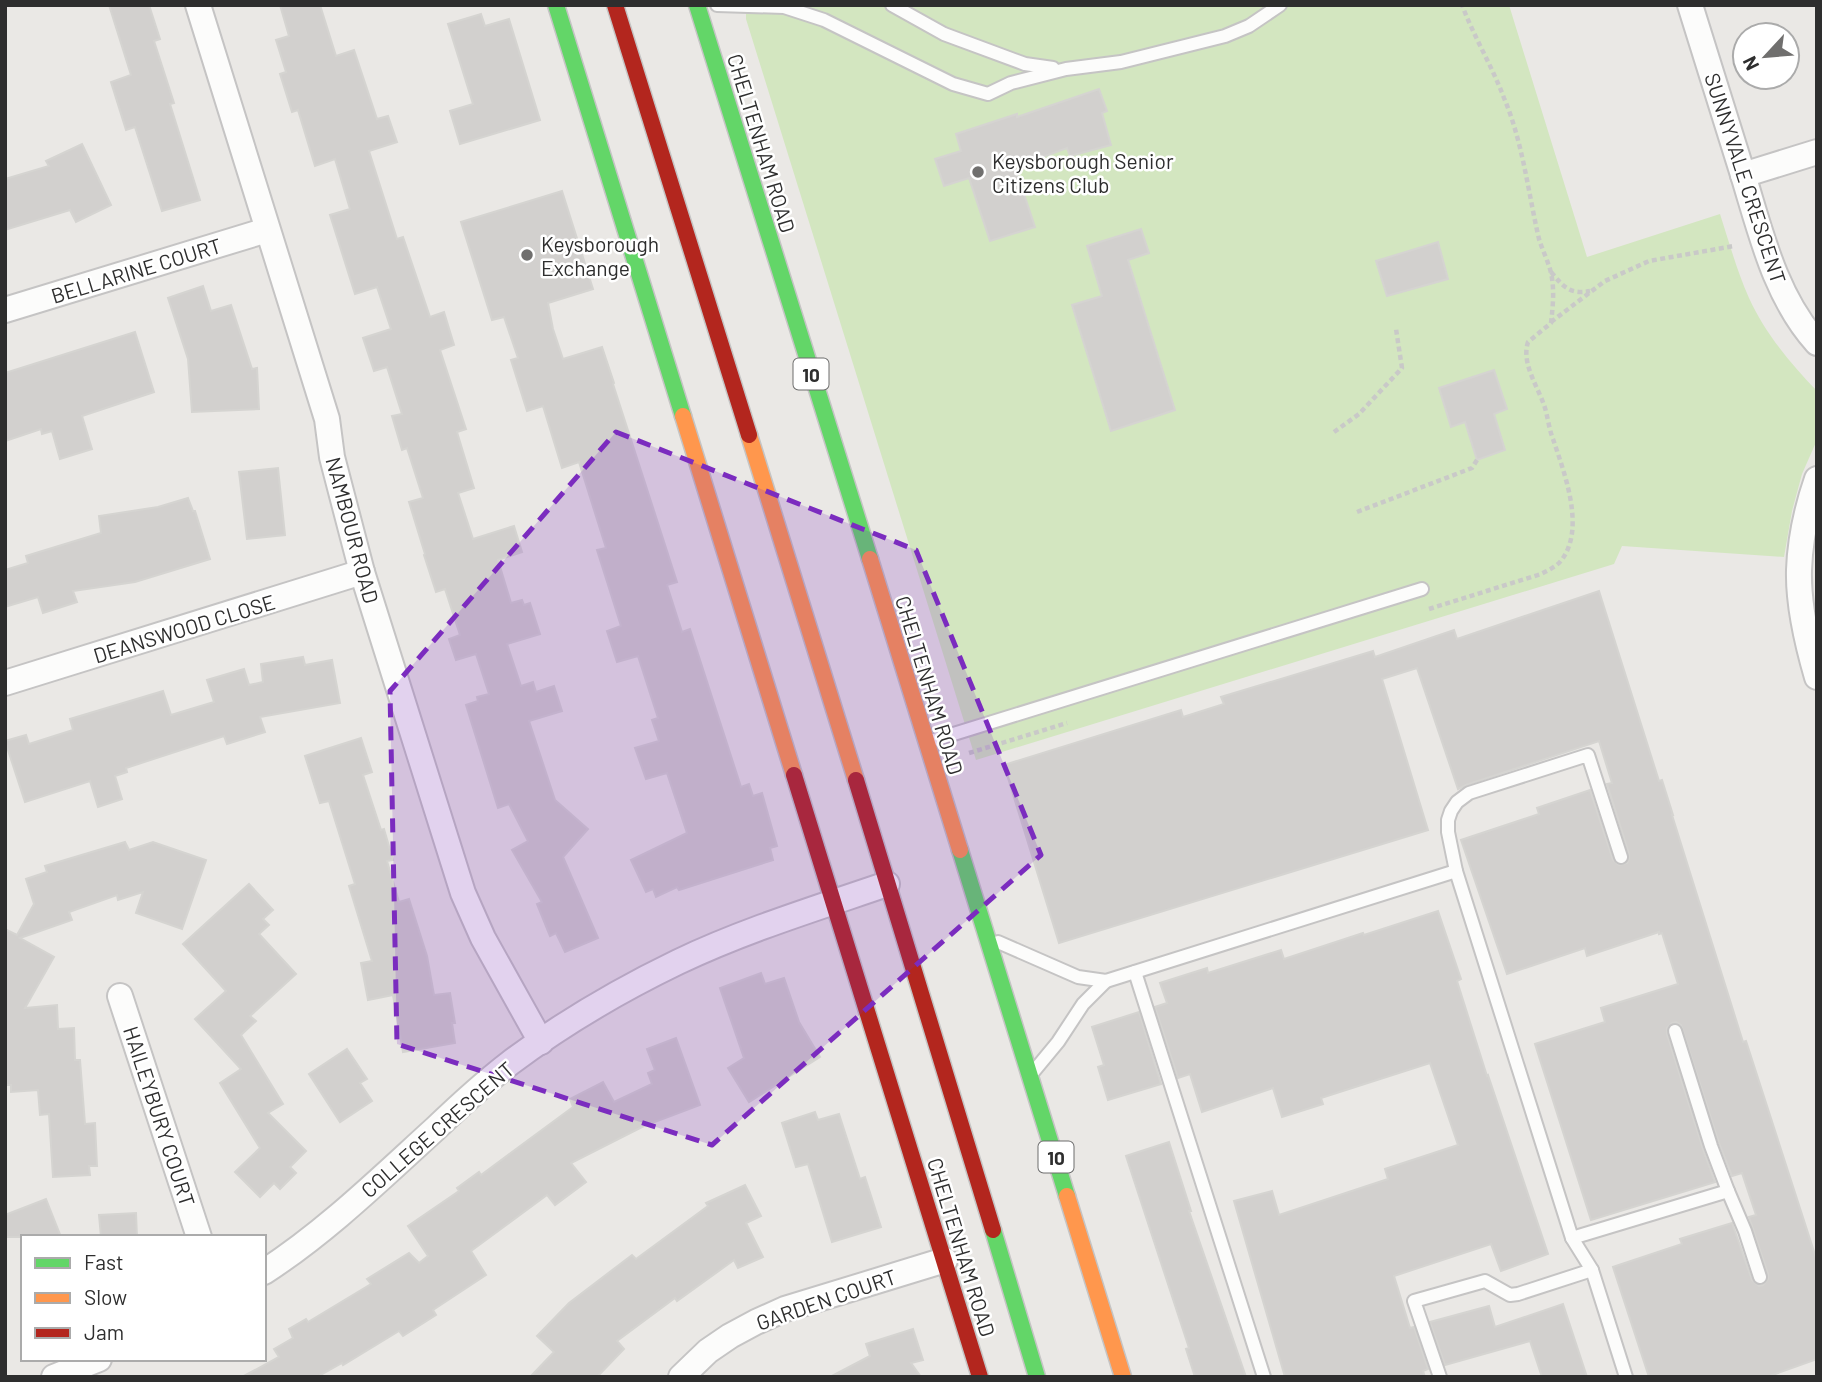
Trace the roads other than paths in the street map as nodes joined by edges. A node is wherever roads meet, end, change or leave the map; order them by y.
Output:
1 (198, 5) edge
2 (556, 5) edge
3 (615, 5) edge
4 (696, 5) edge
5 (717, 5) edge
6 (892, 5) edge
7 (1280, 5) edge
8 (1690, 5) edge
9 (1066, 69) junction
10 (1817, 152) edge
11 (1743, 175) junction
12 (267, 230) junction
13 (5, 310) edge
14 (1817, 343) edge
15 (1817, 480) edge
16 (362, 572) junction
17 (1422, 589) dead end
18 (1817, 677) edge
19 (5, 683) edge
20 (926, 742) junction
21 (1621, 856) dead end
22 (1456, 871) junction
23 (887, 884) junction
24 (834, 902) junction
25 (989, 938) junction
26 (1135, 972) junction
27 (1106, 981) junction
28 (120, 996) dead end
29 (1675, 1031) dead end
30 (541, 1042) junction
31 (1031, 1075) junction
32 (1728, 1191) junction
33 (199, 1235) edge
34 (1572, 1238) junction
35 (945, 1260) junction
36 (1592, 1270) junction
37 (266, 1271) edge
38 (1760, 1277) dead end
39 (94, 1361) edge
40 (54, 1377) edge
41 (681, 1377) edge
42 (981, 1377) edge
43 (1037, 1377) edge
44 (1123, 1377) edge
45 (1264, 1377) edge
46 (1440, 1377) edge
47 (1626, 1377) edge

1 - 12 street, NAMBOUR ROAD
2 - 24 main road, CHELTENHAM ROAD
3 - 23 main road, CHELTENHAM ROAD
4 - 20 main road, CHELTENHAM ROAD / 10
5 - 9 lane
6 - 9 lane
7 - 9 lane
8 - 11 street, SUNNYVALE CRESCENT
10 - 11 street
11 - 14 street, SUNNYVALE CRESCENT
12 - 13 street, BELLARINE COURT
12 - 16 street, NAMBOUR ROAD
15 - 18 street
16 - 19 street, DEANSWOOD CLOSE
16 - 30 street, NAMBOUR ROAD
17 - 20 lane
20 - 25 main road, CHELTENHAM ROAD / 10
21 - 22 lane
22 - 26 lane
22 - 34 lane
23 - 24 street, COLLEGE CRESCENT
23 - 43 main road, CHELTENHAM ROAD
24 - 30 street, COLLEGE CRESCENT
24 - 35 main road, CHELTENHAM ROAD
25 - 27 lane
25 - 31 main road, CHELTENHAM ROAD / 10
26 - 27 lane
26 - 45 lane
27 - 31 lane
28 - 33 street, HAILEYBURY COURT
29 - 32 lane
30 - 37 street, COLLEGE CRESCENT
31 - 44 main road, CHELTENHAM ROAD / 10
32 - 34 lane
32 - 38 lane
34 - 36 lane
35 - 41 street, GARDEN COURT
35 - 42 main road, CHELTENHAM ROAD
36 - 46 lane
36 - 47 lane
39 - 40 street

